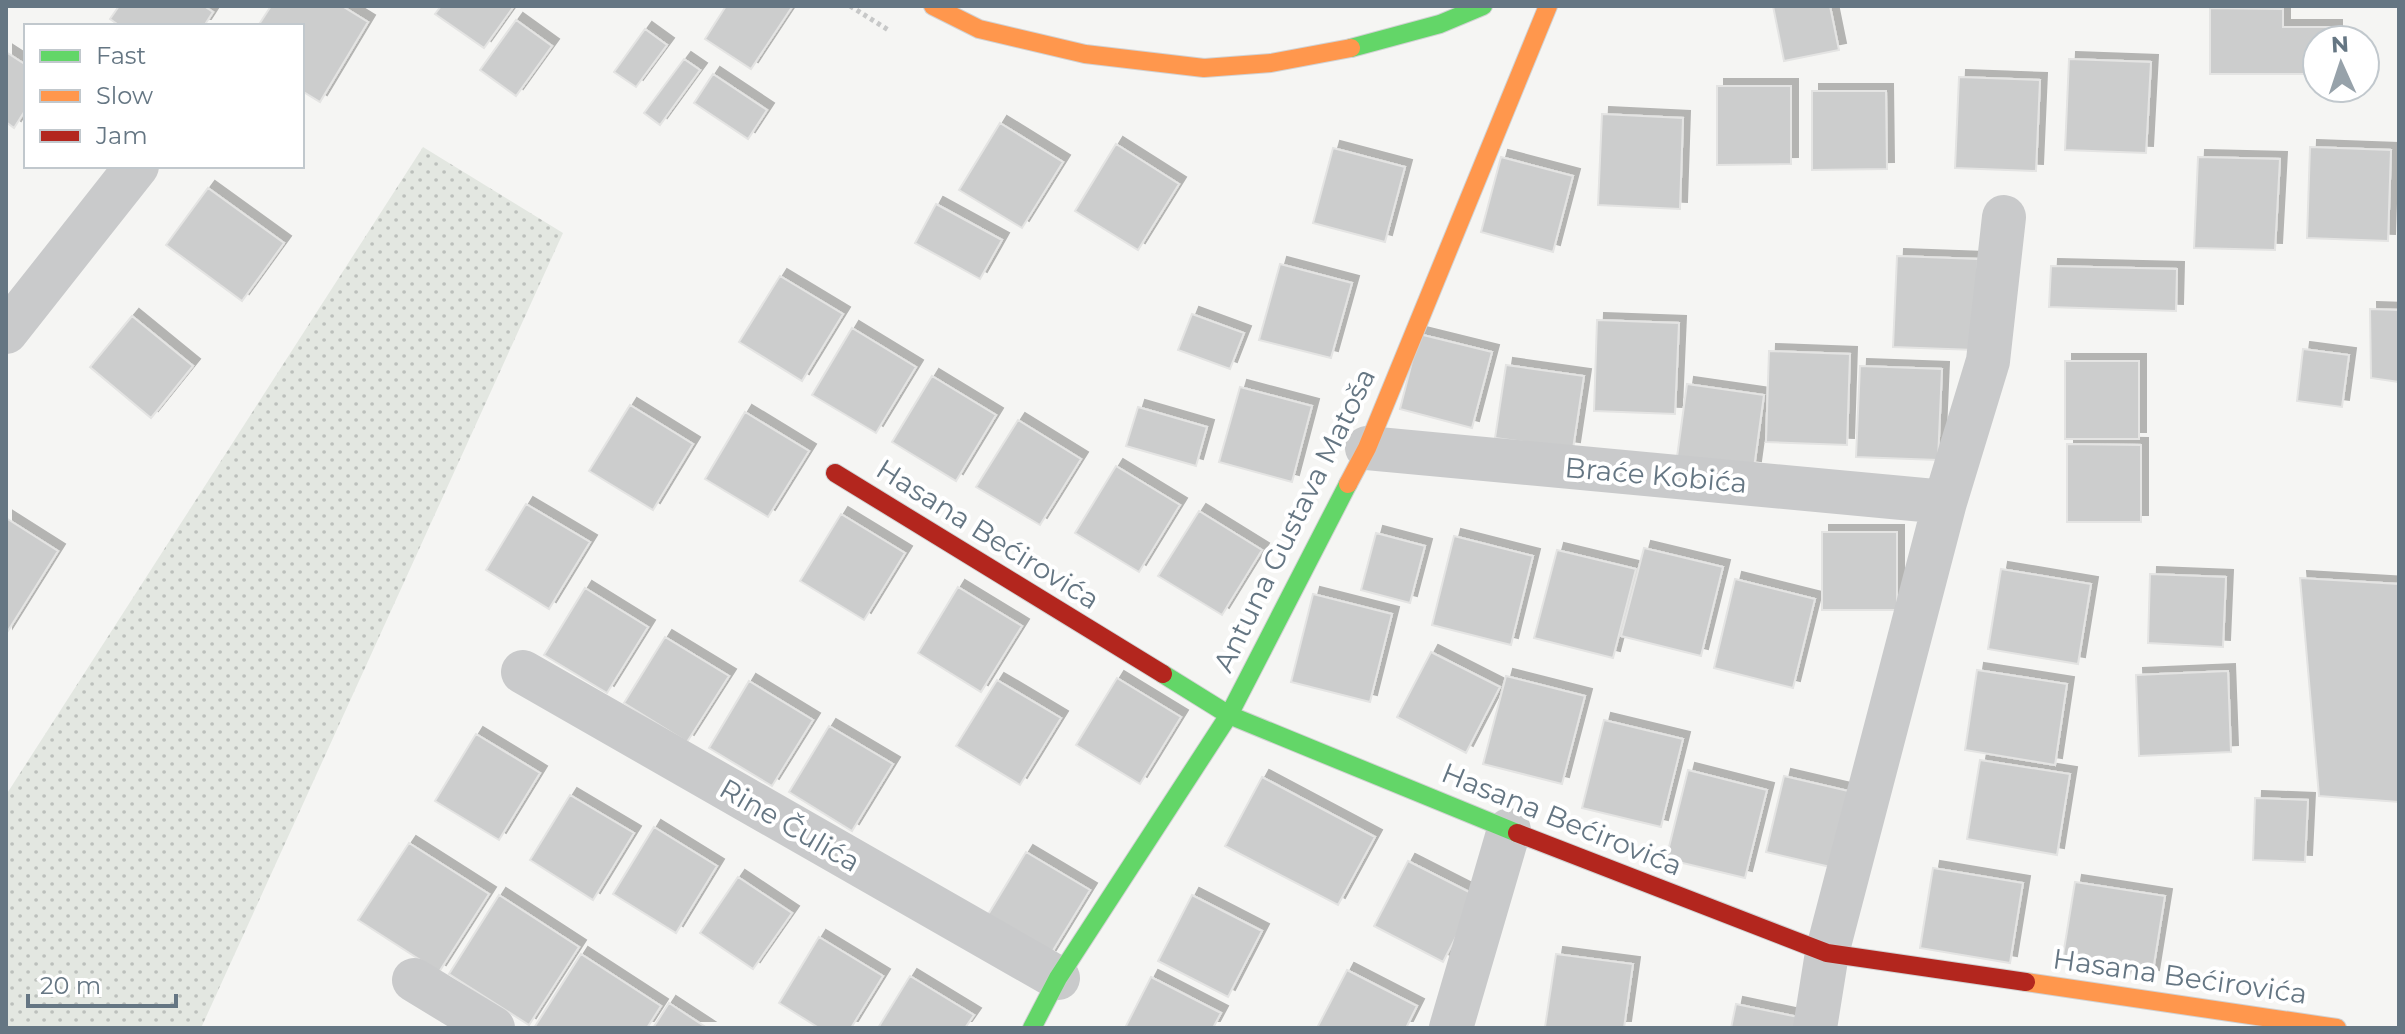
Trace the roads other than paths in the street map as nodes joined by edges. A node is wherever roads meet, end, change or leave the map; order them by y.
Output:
1 (933, 6) edge
2 (1483, 6) edge
3 (1548, 6) edge
4 (135, 168) edge
5 (2004, 217) dead end
6 (6, 332) edge
7 (1367, 448) junction
8 (835, 473) dead end
9 (1945, 502) junction
10 (523, 672) dead end
11 (1229, 715) junction
12 (1509, 830) junction
13 (1827, 953) junction
14 (1058, 978) junction
15 (414, 980) dead end
16 (493, 1028) edge
17 (1032, 1028) edge
18 (1451, 1028) edge
19 (1815, 1028) edge
20 (2337, 1028) edge

1 - 2 street
3 - 7 street, Antuna Gustava Matoša
4 - 6 street
5 - 9 street
7 - 9 street, Braće Kobića
7 - 11 street, Antuna Gustava Matoša
8 - 11 street, Hasana Bećirovića
9 - 13 street
10 - 14 street, Rine Čulića
11 - 12 street, Hasana Bećirovića
11 - 14 street, Antuna Gustava Matoša
12 - 13 street, Hasana Bećirovića
12 - 18 street
13 - 19 street
13 - 20 street, Hasana Bećirovića
14 - 17 street, Antuna Gustava Matoša
15 - 16 street

